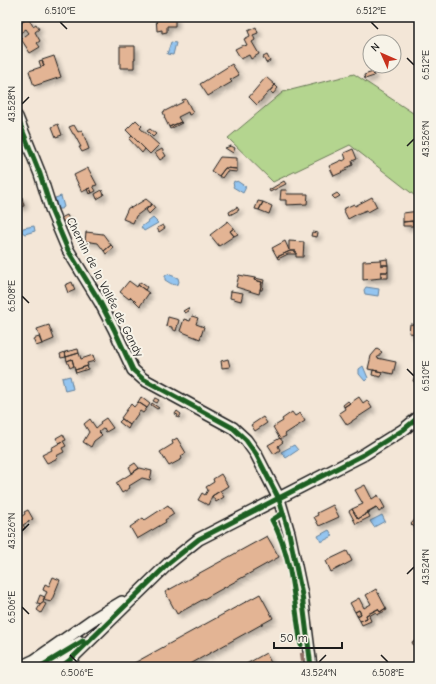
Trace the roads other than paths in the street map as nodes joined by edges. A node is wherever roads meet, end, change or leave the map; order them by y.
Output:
1 (17, 117) edge
2 (419, 417) edge
3 (279, 499) junction
4 (138, 593) junction
5 (98, 631) junction
6 (20, 667) edge
7 (40, 667) edge
8 (61, 667) edge
9 (311, 667) edge

1 - 3 street, Chemin de la Vallée de Gandy
2 - 3 street
3 - 4 street
3 - 9 street, Chemin de la Vallée de Gandy
4 - 5 street
4 - 6 street
5 - 7 street
5 - 8 street

